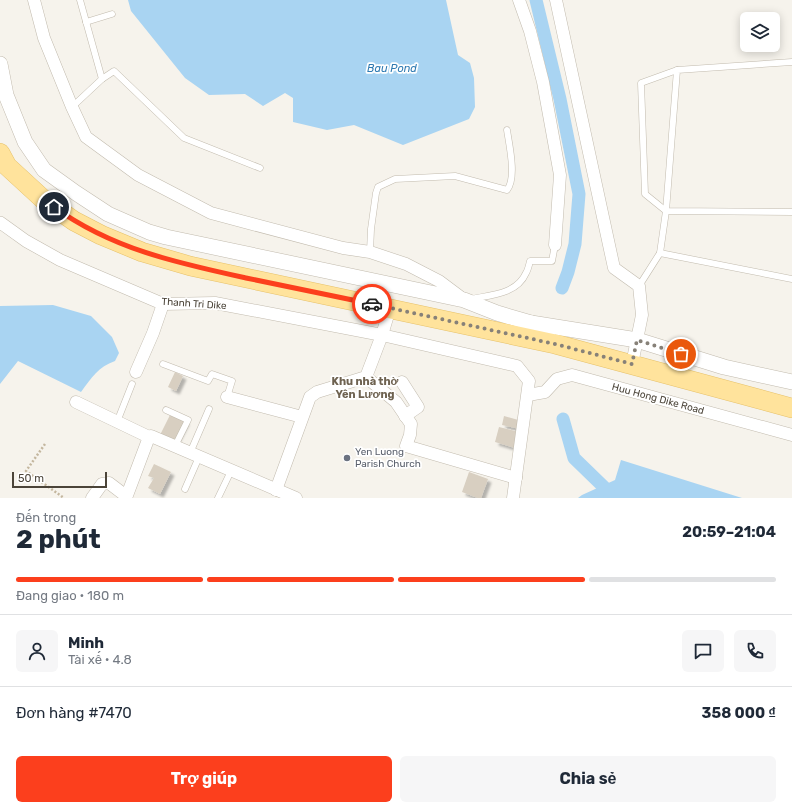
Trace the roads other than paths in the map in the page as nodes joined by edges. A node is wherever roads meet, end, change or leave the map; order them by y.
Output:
1 (34, 0) edge
2 (80, 0) edge
3 (519, 0) edge
4 (556, 0) edge
5 (112, 14) dead end
6 (86, 22) junction
7 (792, 62) edge
8 (0, 64) edge
9 (677, 70) junction
10 (102, 79) junction
11 (72, 107) junction
12 (507, 130) dead end
13 (0, 153) edge
14 (260, 168) dead end
15 (666, 211) junction
16 (792, 212) edge
17 (0, 223) edge
18 (555, 245) joint
19 (370, 252) junction
20 (660, 253) junction
21 (792, 278) edge
22 (639, 286) junction
23 (464, 300) junction
24 (163, 304) junction
25 (390, 308) junction
26 (530, 323) junction
27 (382, 335) junction
28 (637, 340) junction
29 (555, 344) junction
30 (163, 364) dead end
31 (632, 364) junction
32 (136, 372) dead end
33 (366, 377) junction
34 (402, 382) dead end
35 (792, 382) edge
36 (132, 384) dead end
37 (528, 395) junction
38 (227, 397) joint
39 (76, 402) dead end
40 (792, 408) edge
41 (209, 409) dead end
42 (166, 410) dead end
43 (405, 416) junction
44 (302, 418) junction
45 (117, 422) junction
46 (792, 435) edge
47 (148, 437) junction
48 (175, 446) junction
49 (195, 455) junction
50 (231, 471) junction
51 (516, 478) junction
52 (185, 489) dead end
53 (276, 490) junction
54 (126, 497) edge
55 (92, 498) edge
56 (218, 498) edge
57 (296, 498) edge
58 (513, 498) edge

1 - 11 street
2 - 6 lane
3 - 18 street
4 - 22 street
5 - 6 lane
6 - 10 lane
7 - 9 lane
8 - 23 street
9 - 15 lane
9 - 15 lane
10 - 11 lane
10 - 14 lane
11 - 19 street
12 - 19 lane
13 - 25 main road
15 - 16 lane
15 - 20 lane
17 - 24 street, Thanh Tri Dike
18 - 23 lane
19 - 23 street
20 - 21 lane
20 - 22 lane
22 - 28 street
23 - 26 street
24 - 27 street, Thanh Tri Dike
24 - 32 street
25 - 27 street
25 - 29 main road
26 - 28 street
26 - 29 street
27 - 33 street
27 - 37 street, Thanh Tri Dike
28 - 31 street
28 - 35 street
29 - 31 main road
30 - 38 lane
31 - 40 main road
33 - 43 street
33 - 44 street
34 - 43 street
36 - 45 lane
37 - 46 street, Huu Hong Dike Road
37 - 51 street, Thanh Tri Dike
38 - 44 street
39 - 45 street
41 - 49 lane
42 - 48 lane
43 - 51 street
44 - 53 street
45 - 47 street
47 - 48 street
47 - 54 street
48 - 49 street
49 - 50 street
49 - 52 lane
50 - 53 street
50 - 56 lane
51 - 58 street, Thanh Tri Dike
53 - 57 street
54 - 55 street

